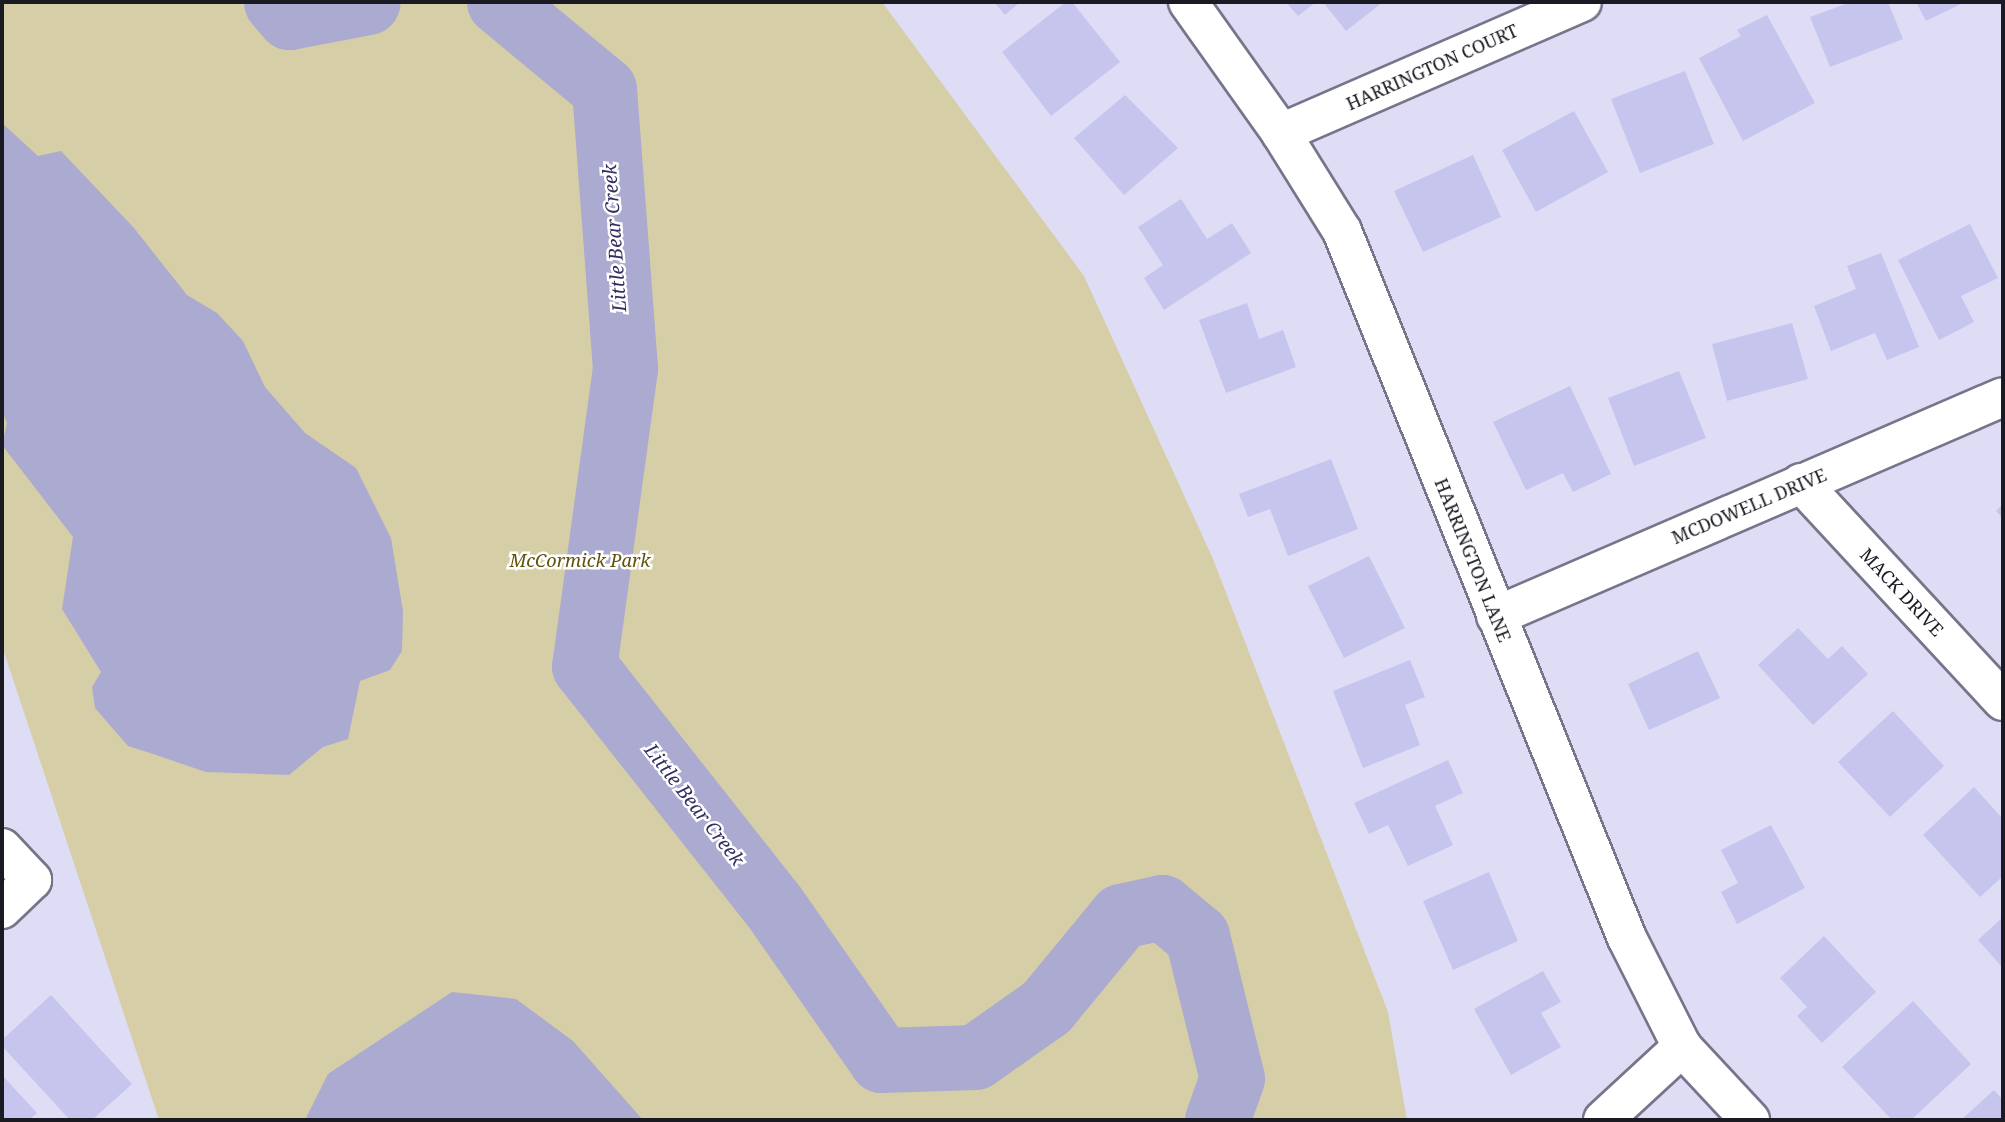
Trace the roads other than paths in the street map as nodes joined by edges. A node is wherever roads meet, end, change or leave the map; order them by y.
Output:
1 (1188, 2) edge
2 (1582, 2) edge
3 (1281, 133) junction
4 (2003, 397) edge
5 (1801, 483) junction
6 (1496, 616) junction
7 (2003, 701) edge
8 (2, 848) edge
9 (2, 909) edge
10 (1682, 1047) junction
11 (1602, 1120) edge
12 (1750, 1120) edge

1 - 3 street, HARRINGTON LANE
2 - 3 street, HARRINGTON COURT
3 - 6 street, HARRINGTON LANE
4 - 5 street, MCDOWELL DRIVE
5 - 6 street, MCDOWELL DRIVE
5 - 7 street, MACK DRIVE
6 - 10 street, HARRINGTON LANE
8 - 9 street
10 - 11 street
10 - 12 street, HARRINGTON LANE

